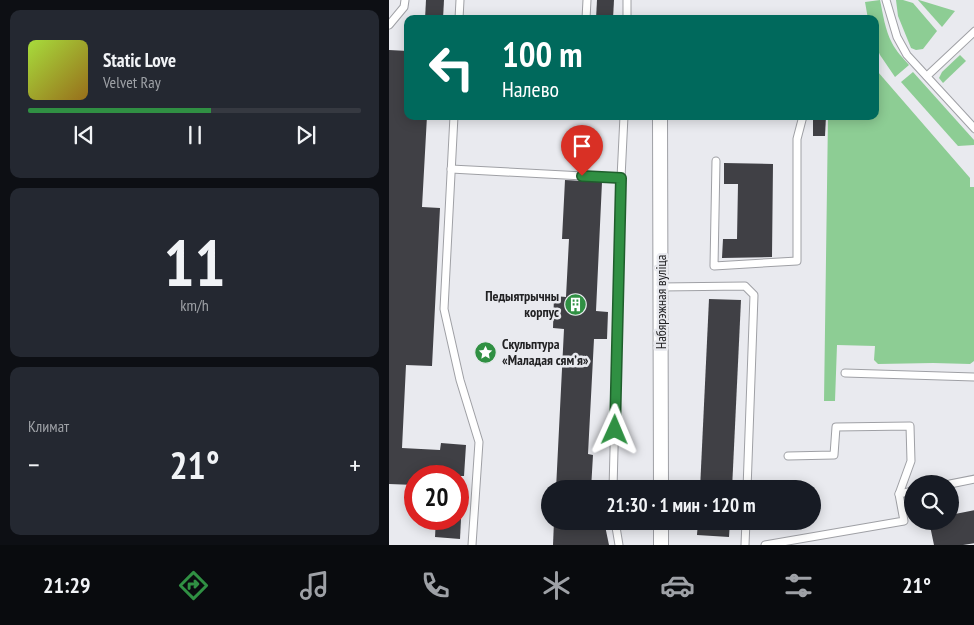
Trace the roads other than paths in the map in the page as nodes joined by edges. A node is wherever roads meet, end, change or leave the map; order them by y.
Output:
1 (405, 0) edge
2 (460, 0) edge
3 (587, 0) edge
4 (627, 0) edge
5 (886, 0) edge
6 (459, 15) edge
7 (586, 15) edge
8 (627, 15) edge
9 (389, 25) edge
10 (974, 31) edge
11 (927, 76) junction
12 (454, 120) edge
13 (624, 120) edge
14 (660, 120) edge
15 (802, 120) edge
16 (974, 129) edge
17 (716, 161) dead end
18 (451, 169) junction
19 (621, 178) junction
20 (661, 287) junction
21 (845, 373) dead end
22 (974, 377) edge
23 (788, 456) dead end
24 (974, 479) edge
25 (613, 480) edge
26 (661, 480) edge
27 (747, 480) edge
28 (959, 482) edge
29 (904, 493) edge
30 (899, 494) junction
31 (616, 530) edge
32 (661, 530) edge
33 (746, 530) edge
34 (472, 545) edge
35 (619, 545) edge
36 (661, 545) edge
37 (745, 545) edge
38 (765, 545) edge

1 - 9 lane
2 - 6 lane
3 - 7 lane
4 - 8 lane
5 - 11 lane
10 - 11 lane
11 - 16 lane
12 - 18 lane
13 - 19 lane
14 - 20 street, Набярэжная вуліца
15 - 17 lane
18 - 19 lane
18 - 34 lane
19 - 25 lane
20 - 26 street, Набярэжная вуліца
20 - 27 lane
21 - 22 lane
23 - 30 lane
24 - 28 lane
29 - 30 lane
30 - 38 lane
31 - 35 lane
32 - 36 street
33 - 37 lane

